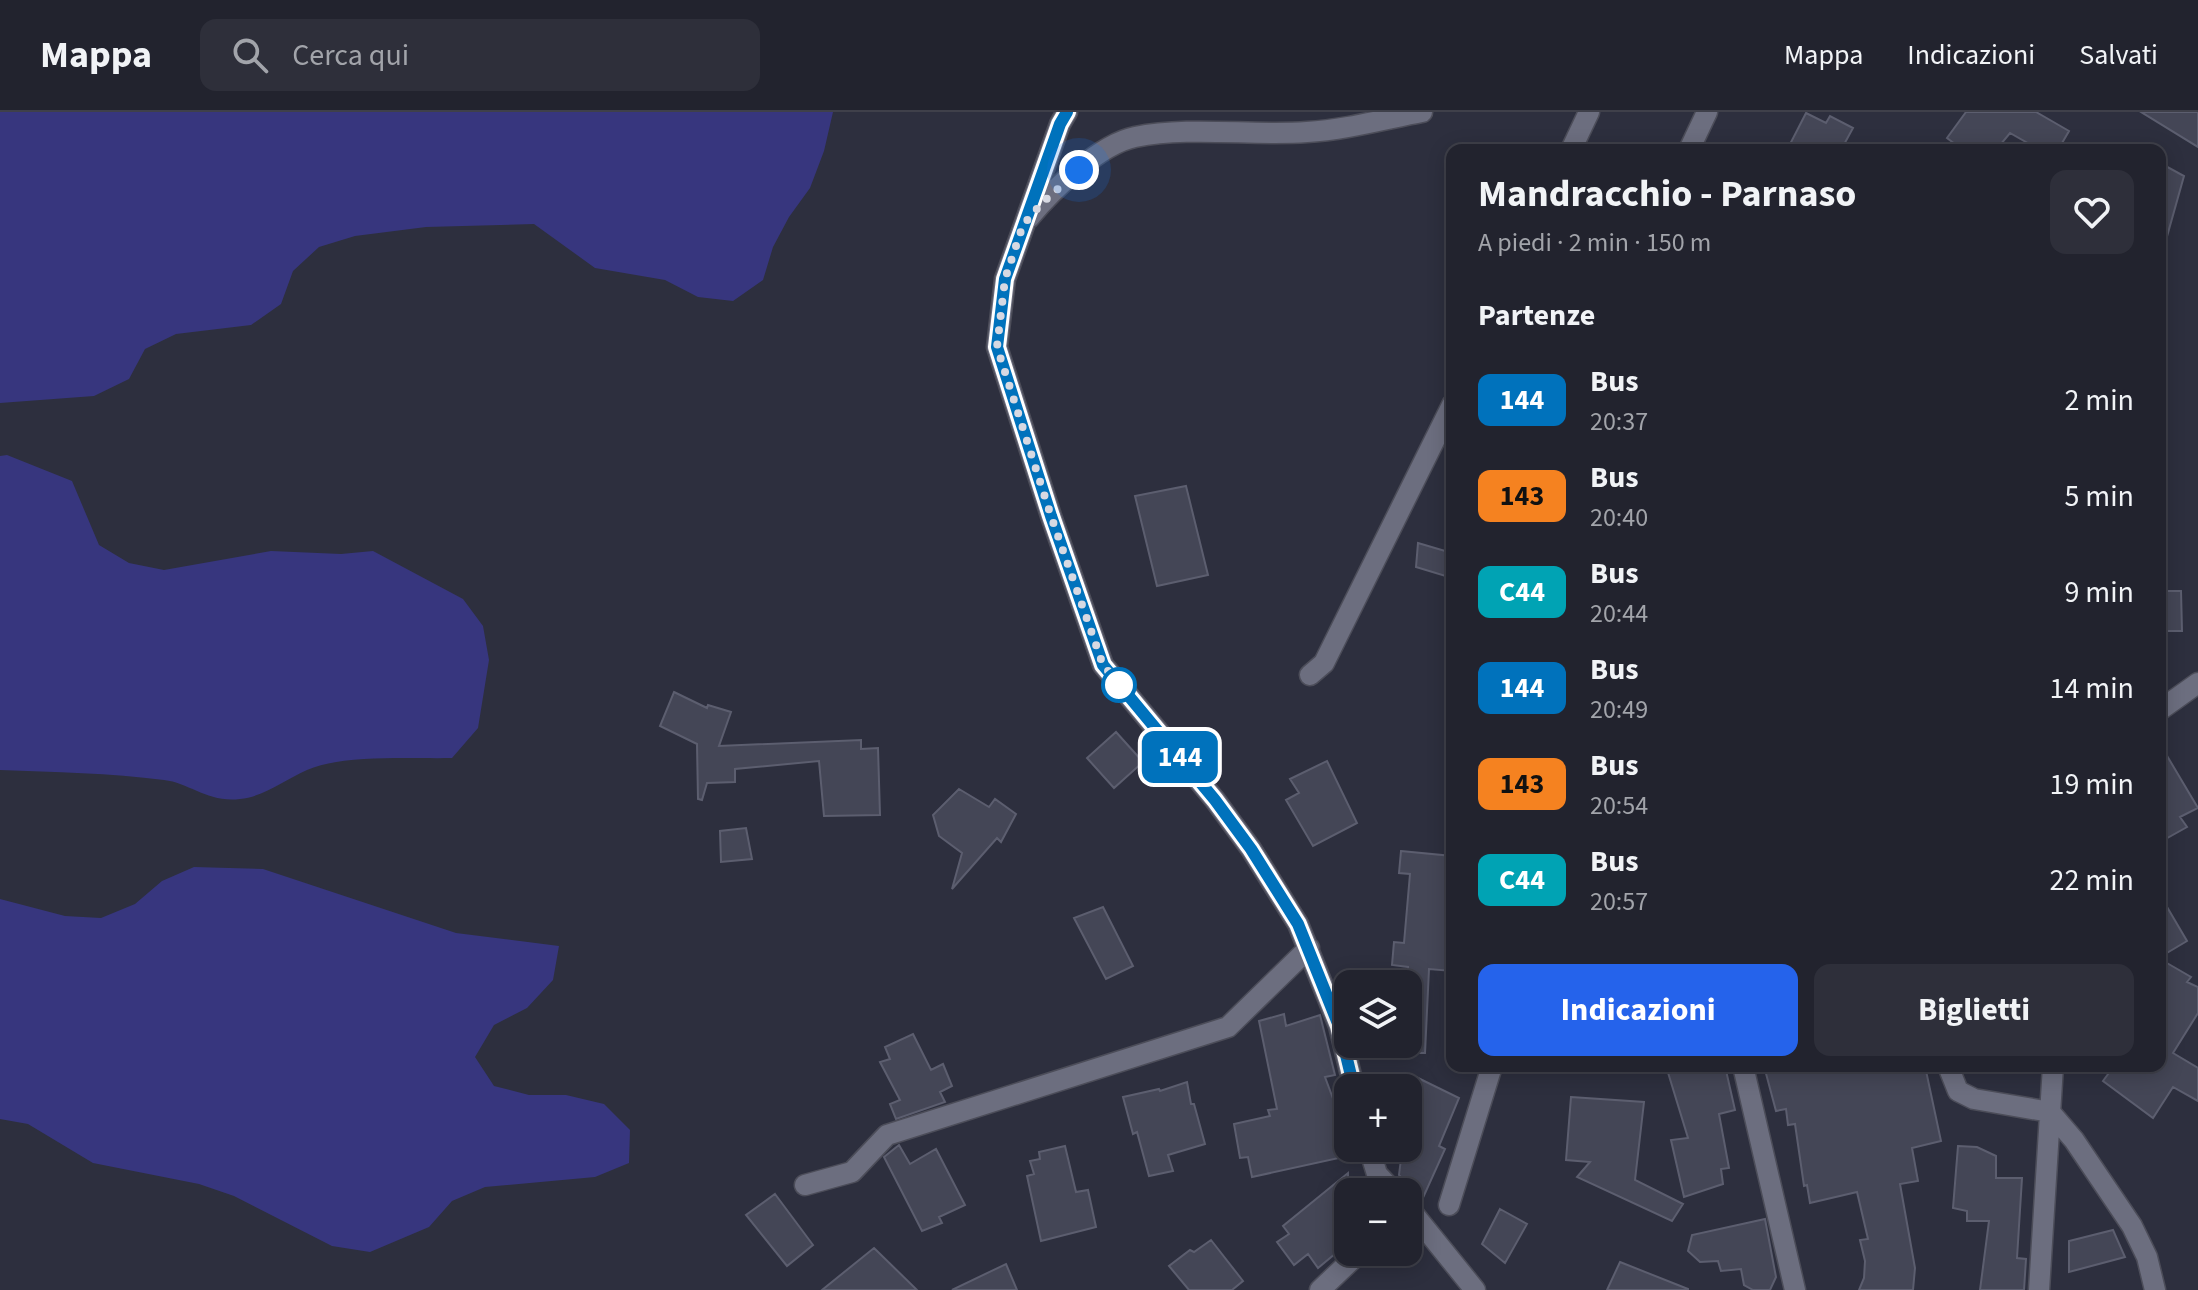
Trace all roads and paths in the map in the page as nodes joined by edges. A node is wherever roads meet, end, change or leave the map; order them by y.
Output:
1 (1067, 112) edge
2 (1422, 112) edge
3 (1707, 112) edge
4 (1586, 113) edge
5 (1573, 144) edge
6 (1692, 144) edge
7 (1023, 225) junction
8 (1446, 417) edge
9 (1310, 675) dead end
10 (2198, 683) edge
11 (2166, 706) edge
12 (1309, 948) junction
13 (1490, 1072) edge
14 (1744, 1072) edge
15 (1950, 1072) edge
16 (2053, 1072) edge
17 (1351, 1074) edge
18 (2050, 1112) junction
19 (805, 1185) dead end
20 (1449, 1205) dead end
21 (1422, 1224) edge
22 (1345, 1266) edge
23 (1320, 1290) edge
24 (1475, 1290) edge
25 (1795, 1290) edge
26 (2039, 1290) edge
27 (2155, 1290) edge

1 - 7 street
2 - 7 street
3 - 6 street
4 - 5 street
7 - 12 street
8 - 9 street
10 - 11 street
12 - 17 street
12 - 19 street
13 - 20 street
14 - 25 street
15 - 18 street
16 - 18 street
18 - 26 street
18 - 27 street
21 - 24 street
22 - 23 street

